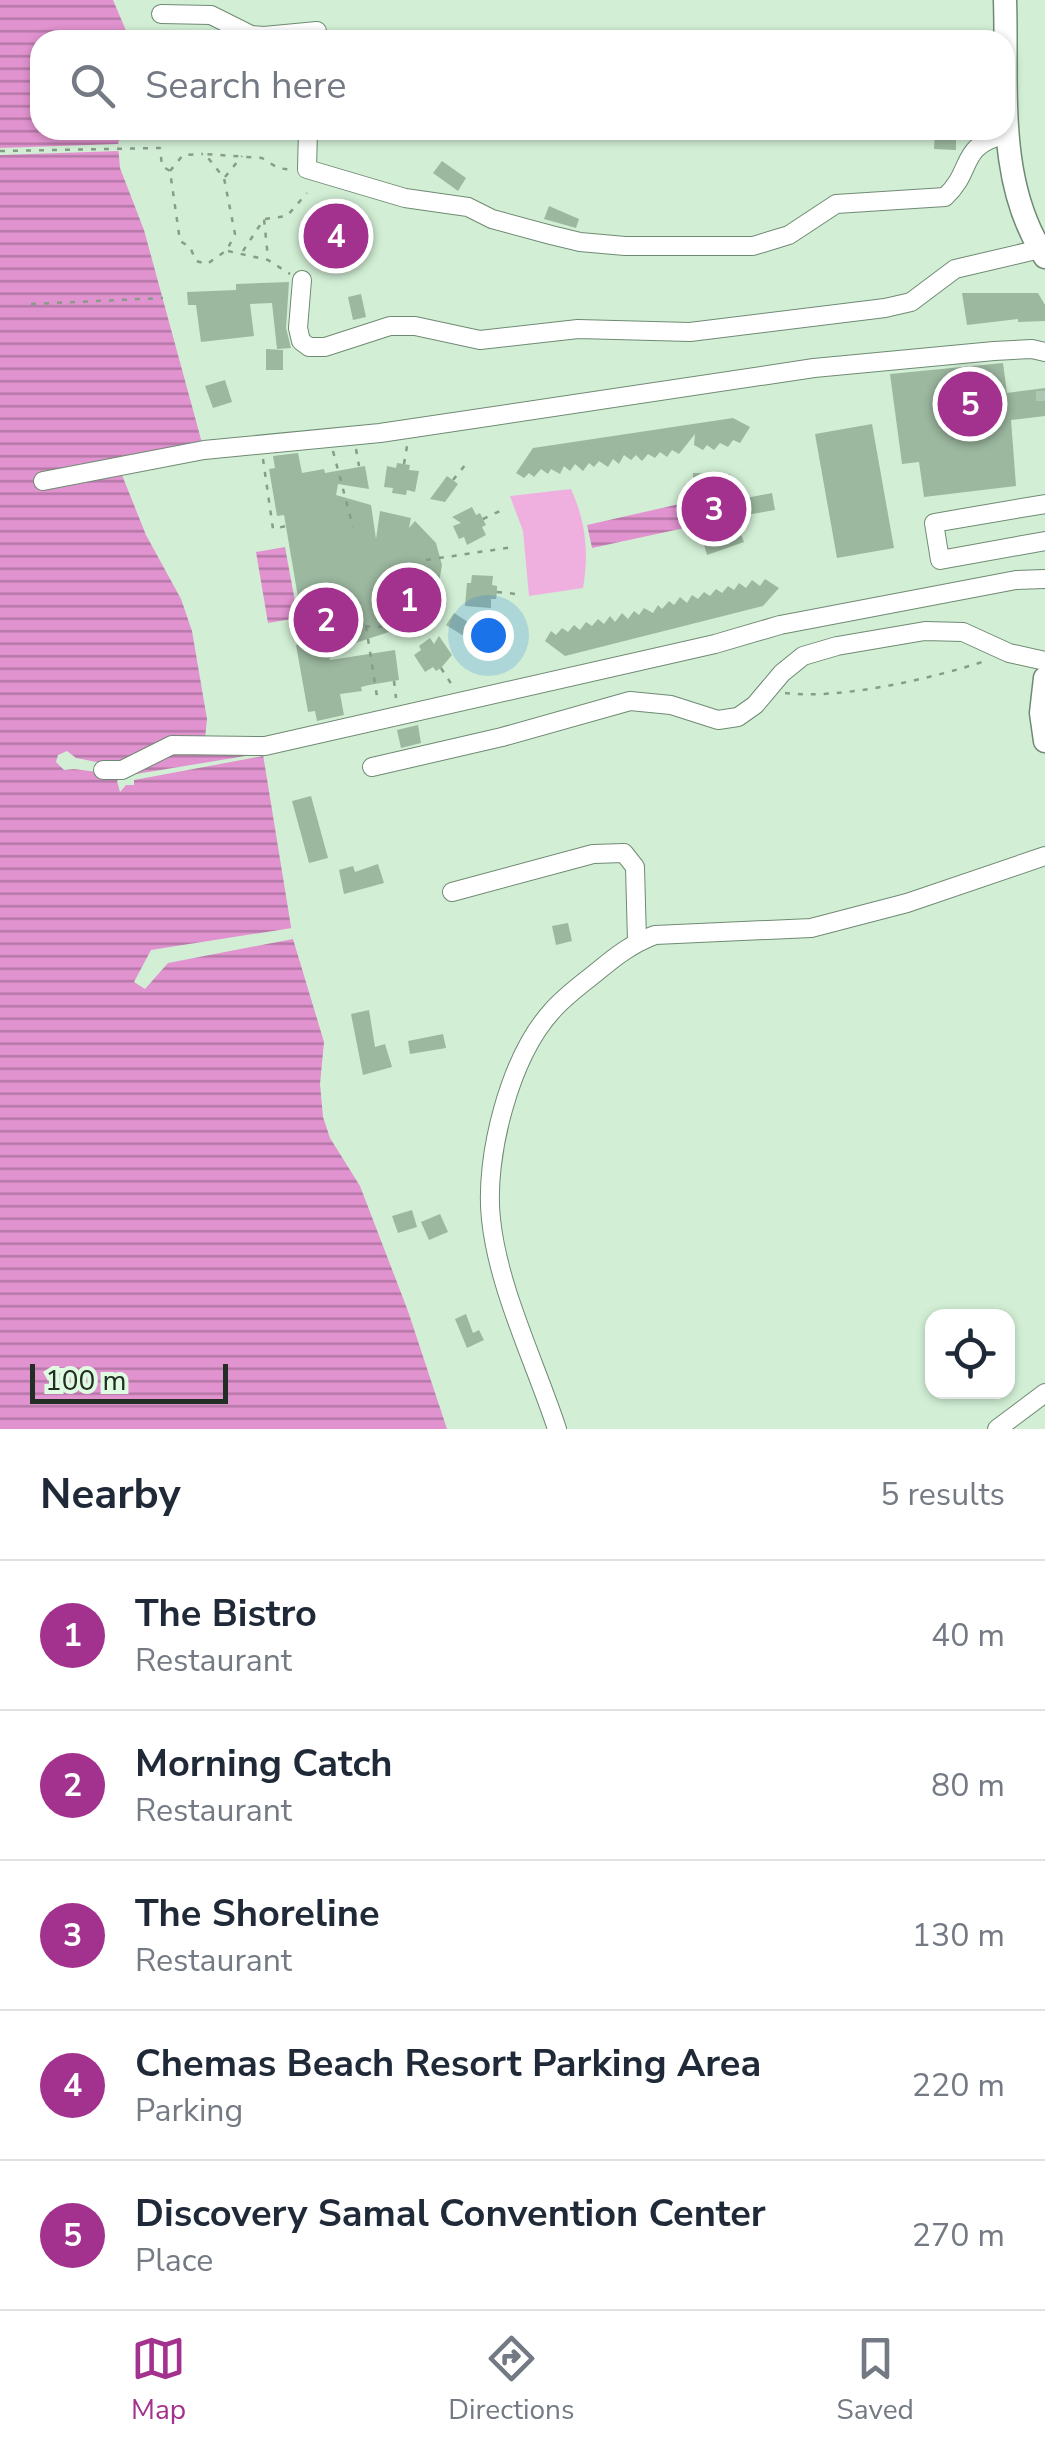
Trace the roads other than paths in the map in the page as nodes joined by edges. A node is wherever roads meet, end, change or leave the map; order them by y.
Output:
1 (1005, 0) edge
2 (162, 14) dead end
3 (242, 30) edge
4 (1005, 30) edge
5 (308, 140) edge
6 (992, 140) edge
7 (1007, 140) edge
8 (1040, 241) edge
9 (302, 280) road end
10 (1045, 352) edge
11 (43, 482) dead end
12 (1045, 504) edge
13 (1011, 510) junction
14 (1045, 541) edge
15 (1018, 546) junction
16 (1045, 579) edge
17 (1045, 660) edge
18 (1045, 678) edge
19 (1045, 741) edge
20 (372, 767) dead end
21 (103, 770) dead end
22 (1045, 856) edge
23 (452, 892) dead end
24 (637, 941) junction
25 (1045, 1394) edge
26 (556, 1429) edge
27 (997, 1429) edge

1 - 4 main road
2 - 3 street
5 - 6 street
7 - 8 main road
8 - 9 street
10 - 11 street
12 - 13 street
13 - 15 street
13 - 15 street
14 - 15 street
16 - 21 street
17 - 20 street
18 - 19 main road
22 - 24 street
23 - 24 street
24 - 26 street
25 - 27 street

